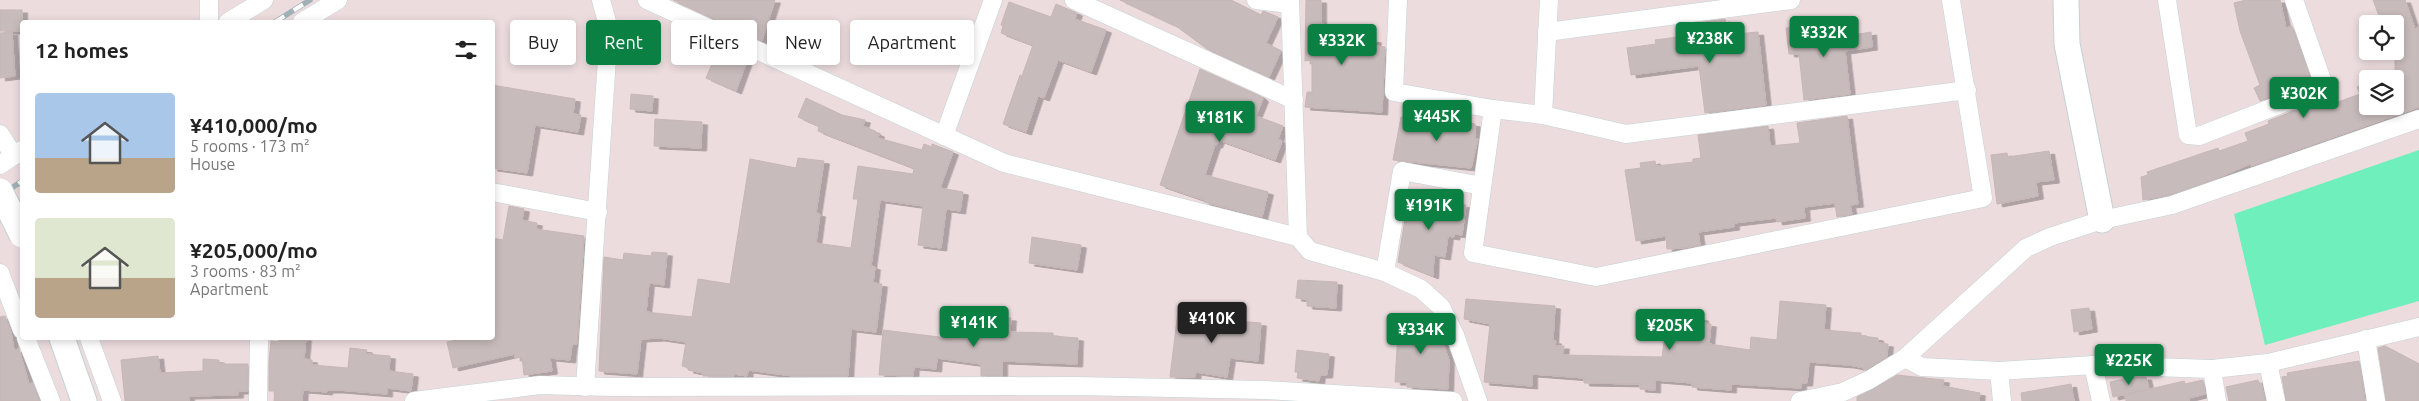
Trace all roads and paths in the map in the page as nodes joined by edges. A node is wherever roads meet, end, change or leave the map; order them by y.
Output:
1 (209, 0) edge
2 (264, 0) edge
3 (338, 0) edge
4 (601, 0) edge
5 (647, 0) edge
6 (993, 0) edge
7 (1074, 0) edge
8 (1256, 0) edge
9 (1398, 0) edge
10 (1548, 0) edge
11 (1791, 0) edge
12 (1951, 0) edge
13 (2066, 0) edge
14 (2168, 0) edge
15 (2294, 0) edge
16 (1290, 2) edge
17 (209, 20) edge
18 (231, 20) edge
19 (305, 20) edge
20 (1548, 32) junction
21 (1967, 90) junction
22 (1294, 100) junction
23 (1492, 109) junction
24 (1543, 115) junction
25 (2419, 119) edge
26 (0, 134) edge
27 (944, 136) junction
28 (12, 157) edge
29 (1482, 186) junction
30 (0, 191) edge
31 (495, 193) edge
32 (20, 203) edge
33 (598, 212) junction
34 (0, 216) edge
35 (2102, 220) junction
36 (20, 231) edge
37 (1298, 237) junction
38 (1385, 272) junction
39 (0, 273) edge
40 (20, 325) edge
41 (2419, 327) edge
42 (2366, 339) junction
43 (27, 340) edge
44 (63, 340) edge
45 (90, 340) edge
46 (259, 340) edge
47 (1905, 358) junction
48 (2268, 363) junction
49 (2094, 366) junction
50 (2212, 369) junction
51 (1999, 371) junction
52 (585, 387) junction
53 (614, 394) edge
54 (1826, 399) edge
55 (51, 401) edge
56 (84, 401) edge
57 (112, 401) edge
58 (258, 401) edge
59 (414, 401) edge
60 (1453, 401) edge
61 (1478, 401) edge
62 (1800, 401) edge
63 (2002, 401) edge
64 (2101, 401) edge
65 (2217, 401) edge
66 (2276, 401) edge
67 (2376, 401) edge

1 - 17 street
2 - 18 street
3 - 19 street
4 - 33 street
5 - 27 street
6 - 27 street
7 - 22 street
8 - 16 street
9 - 23 street
10 - 20 street
11 - 20 street
12 - 21 street
13 - 35 street
14 - 15 street
16 - 22 street
20 - 24 street
21 - 24 street
21 - 29 street
22 - 37 street
23 - 24 street
23 - 29 street
25 - 35 street
26 - 28 street
27 - 37 street
29 - 38 street
30 - 36 street, bridge
31 - 33 street
32 - 34 street
33 - 52 street
35 - 47 street
37 - 38 street
38 - 61 street
39 - 40 street
41 - 42 street
42 - 48 street
42 - 67 street
43 - 55 street
44 - 56 street
45 - 57 street
46 - 58 street
47 - 51 street
47 - 54 street
48 - 50 street
48 - 66 street
49 - 50 street
49 - 51 street
49 - 64 street
50 - 65 street
51 - 63 street
52 - 53 street
52 - 59 street
53 - 60 street
54 - 62 street

